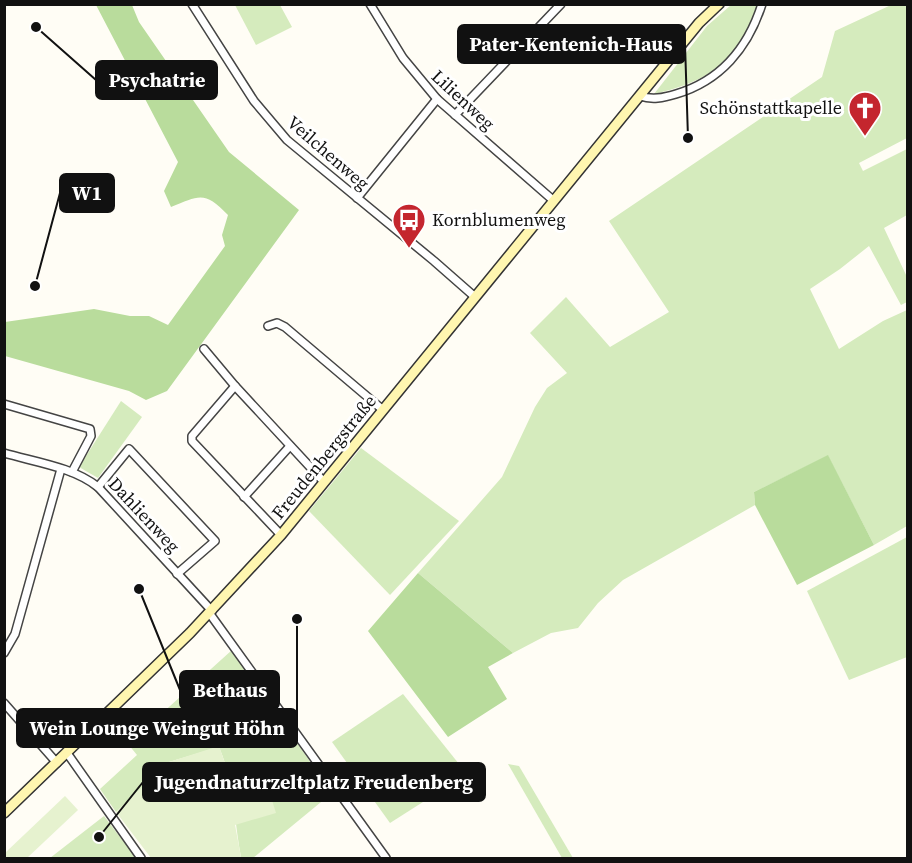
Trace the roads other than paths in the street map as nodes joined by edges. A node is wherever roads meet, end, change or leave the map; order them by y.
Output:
1 (192, 4) edge
2 (370, 4) edge
3 (561, 4) edge
4 (719, 4) edge
5 (762, 4) edge
6 (640, 96) junction
7 (438, 99) junction
8 (455, 115) junction
9 (357, 198) junction
10 (554, 201) junction
11 (475, 297) junction
12 (268, 326) dead end
13 (204, 349) dead end
14 (235, 386) junction
15 (4, 404) edge
16 (383, 410) junction
17 (290, 446) junction
18 (4, 453) edge
19 (61, 469) junction
20 (72, 472) junction
21 (324, 482) junction
22 (98, 487) junction
23 (244, 497) junction
24 (281, 535) junction
25 (177, 573) junction
26 (211, 612) junction
27 (4, 653) edge
28 (4, 703) edge
29 (67, 753) junction
30 (57, 763) junction
31 (4, 813) edge
32 (141, 858) edge
33 (386, 858) edge

1 - 9 street, Veilchenweg
2 - 7 street, Lilienweg
3 - 8 street
4 - 6 street, Freudenbergstraße
5 - 6 street
6 - 10 street, Freudenbergstraße
7 - 8 street, Lilienweg
7 - 9 street
8 - 10 street, Lilienweg
9 - 11 street, Veilchenweg
10 - 11 street, Freudenbergstraße
11 - 16 street, Freudenbergstraße
12 - 16 street
13 - 14 street
14 - 17 street
14 - 23 street
15 - 20 street
16 - 21 street, Freudenbergstraße
17 - 21 street
17 - 23 street
18 - 19 street, Dahlienweg
19 - 20 street, Dahlienweg
19 - 27 street
20 - 22 street, Dahlienweg
21 - 24 street, Freudenbergstraße
22 - 25 street, Dahlienweg
22 - 25 street
23 - 24 street
24 - 26 street, Freudenbergstraße
25 - 26 street, Dahlienweg
26 - 29 street, Freudenbergstraße
26 - 33 street, Dahlienweg
28 - 30 street
29 - 30 street, Freudenbergstraße
29 - 32 street
30 - 31 street, Freudenbergstraße

